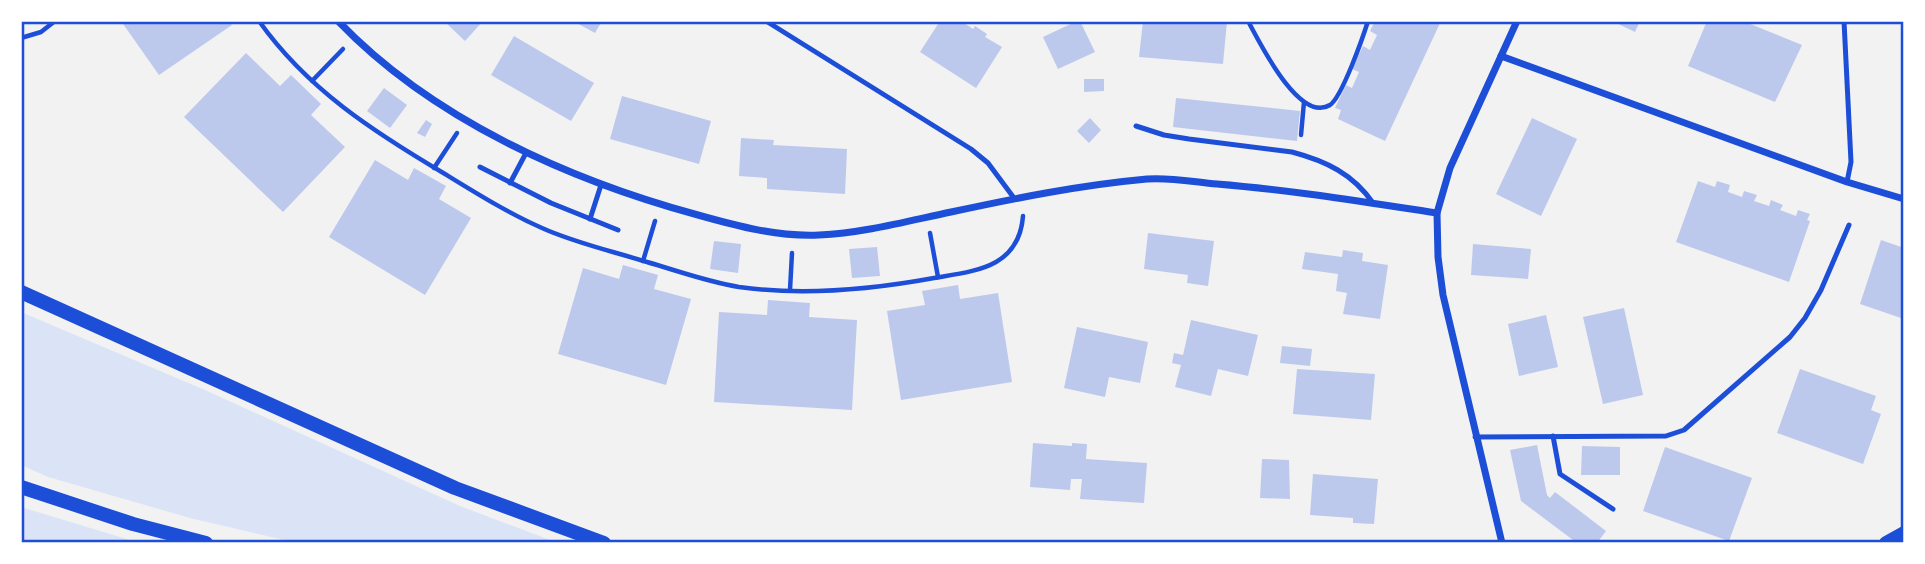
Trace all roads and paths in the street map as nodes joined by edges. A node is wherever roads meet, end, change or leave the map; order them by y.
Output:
1 (55, 21) edge
2 (338, 21) edge
3 (766, 21) edge
4 (1248, 21) edge
5 (1368, 21) edge
6 (1517, 21) edge
7 (1844, 21) edge
8 (354, 37) junction
9 (21, 38) edge
10 (1501, 56) junction
11 (312, 81) dead end
12 (1305, 102) junction
13 (466, 119) junction
14 (1136, 126) dead end
15 (1302, 131) dead end
16 (526, 153) junction
17 (480, 167) dead end
18 (434, 168) dead end
19 (1847, 182) junction
20 (510, 183) junction
21 (601, 185) junction
22 (1014, 198) junction
23 (1904, 199) edge
24 (1373, 203) junction
25 (660, 205) junction
26 (1437, 213) junction
27 (928, 216) junction
28 (590, 219) junction
29 (1849, 225) dead end
30 (618, 230) dead end
31 (793, 234) junction
32 (643, 261) dead end
33 (938, 277) dead end
34 (790, 290) dead end
35 (21, 292) edge
36 (1553, 436) junction
37 (1475, 437) junction
38 (21, 487) edge
39 (1613, 509) dead end
40 (1904, 533) edge
41 (206, 543) edge
42 (604, 543) edge
43 (1503, 543) edge
44 (1886, 543) edge

1 - 9 path
2 - 8 street
3 - 22 lane
4 - 12 path
5 - 12 path
6 - 10 street
7 - 19 lane
8 - 11 path
8 - 13 street
10 - 19 street
10 - 26 street
12 - 15 path
13 - 16 street
13 - 18 path
14 - 24 lane
16 - 20 lane
16 - 21 street
17 - 20 lane
19 - 23 street
20 - 28 lane
21 - 25 street
21 - 28 lane
22 - 24 street
22 - 27 street
24 - 26 street
25 - 31 street
25 - 32 path
26 - 37 street
27 - 31 street
27 - 33 path
28 - 30 lane
29 - 36 lane
31 - 34 path
35 - 42 main road
36 - 37 lane
36 - 39 lane
37 - 43 street
38 - 41 main road
40 - 44 main road

